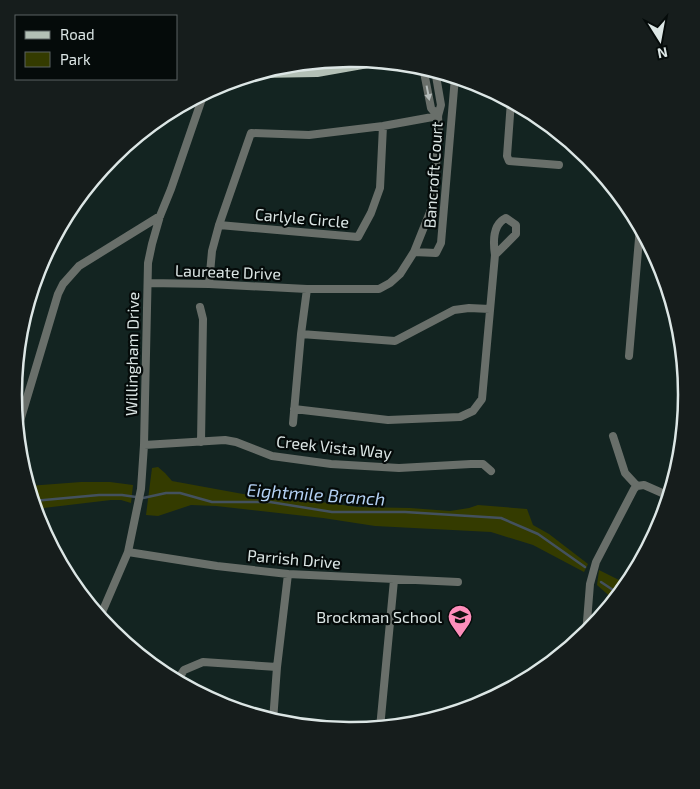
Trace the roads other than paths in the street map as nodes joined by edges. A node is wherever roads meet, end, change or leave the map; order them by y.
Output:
1 (351, 67) edge
2 (329, 68) edge
3 (425, 76) edge
4 (436, 78) edge
5 (453, 84) edge
6 (200, 103) edge
7 (510, 109) edge
8 (438, 116) junction
9 (383, 126) junction
10 (559, 165) dead end
11 (160, 216) junction
12 (219, 225) junction
13 (639, 240) edge
14 (414, 252) junction
15 (495, 254) dead end
16 (148, 283) junction
17 (209, 284) junction
18 (307, 290) junction
19 (200, 307) dead end
20 (490, 309) junction
21 (301, 334) junction
22 (629, 356) dead end
23 (294, 409) junction
24 (23, 412) edge
25 (293, 423) dead end
26 (612, 436) dead end
27 (201, 442) junction
28 (144, 445) junction
29 (491, 471) dead end
30 (637, 486) junction
31 (662, 493) edge
32 (128, 552) junction
33 (288, 574) junction
34 (394, 580) junction
35 (458, 582) dead end
36 (103, 609) edge
37 (587, 620) edge
38 (277, 667) junction
39 (181, 675) edge
40 (273, 713) edge
41 (381, 720) edge

1 - 2 main road
3 -> 8 street, Laureate Drive
4 - 8 street, Laureate Drive
5 - 14 street, Bancroft Court
6 - 11 street, Willingham Drive
7 - 10 street
8 - 9 street
8 - 14 street, Laureate Drive
9 - 12 street
9 - 12 street, Carlyle Circle
11 - 16 street, Willingham Drive
11 - 24 street
12 - 17 street
13 - 22 street
14 - 18 street, Laureate Drive
15 - 20 street
16 - 17 street, Laureate Drive
16 - 28 street, Willingham Drive
17 - 18 street, Laureate Drive
18 - 21 street
19 - 27 street
20 - 21 street
20 - 23 street
21 - 23 street
23 - 25 street
26 - 30 street
27 - 28 street, Creek Vista Way
27 - 29 street, Creek Vista Way
28 - 32 street, Willingham Drive
30 - 31 street
30 - 37 street
32 - 33 street, Parrish Drive
32 - 36 street, Willingham Drive
33 - 34 street, Parrish Drive
33 - 38 street
34 - 35 street, Parrish Drive
34 - 41 street
38 - 39 street
38 - 40 street

